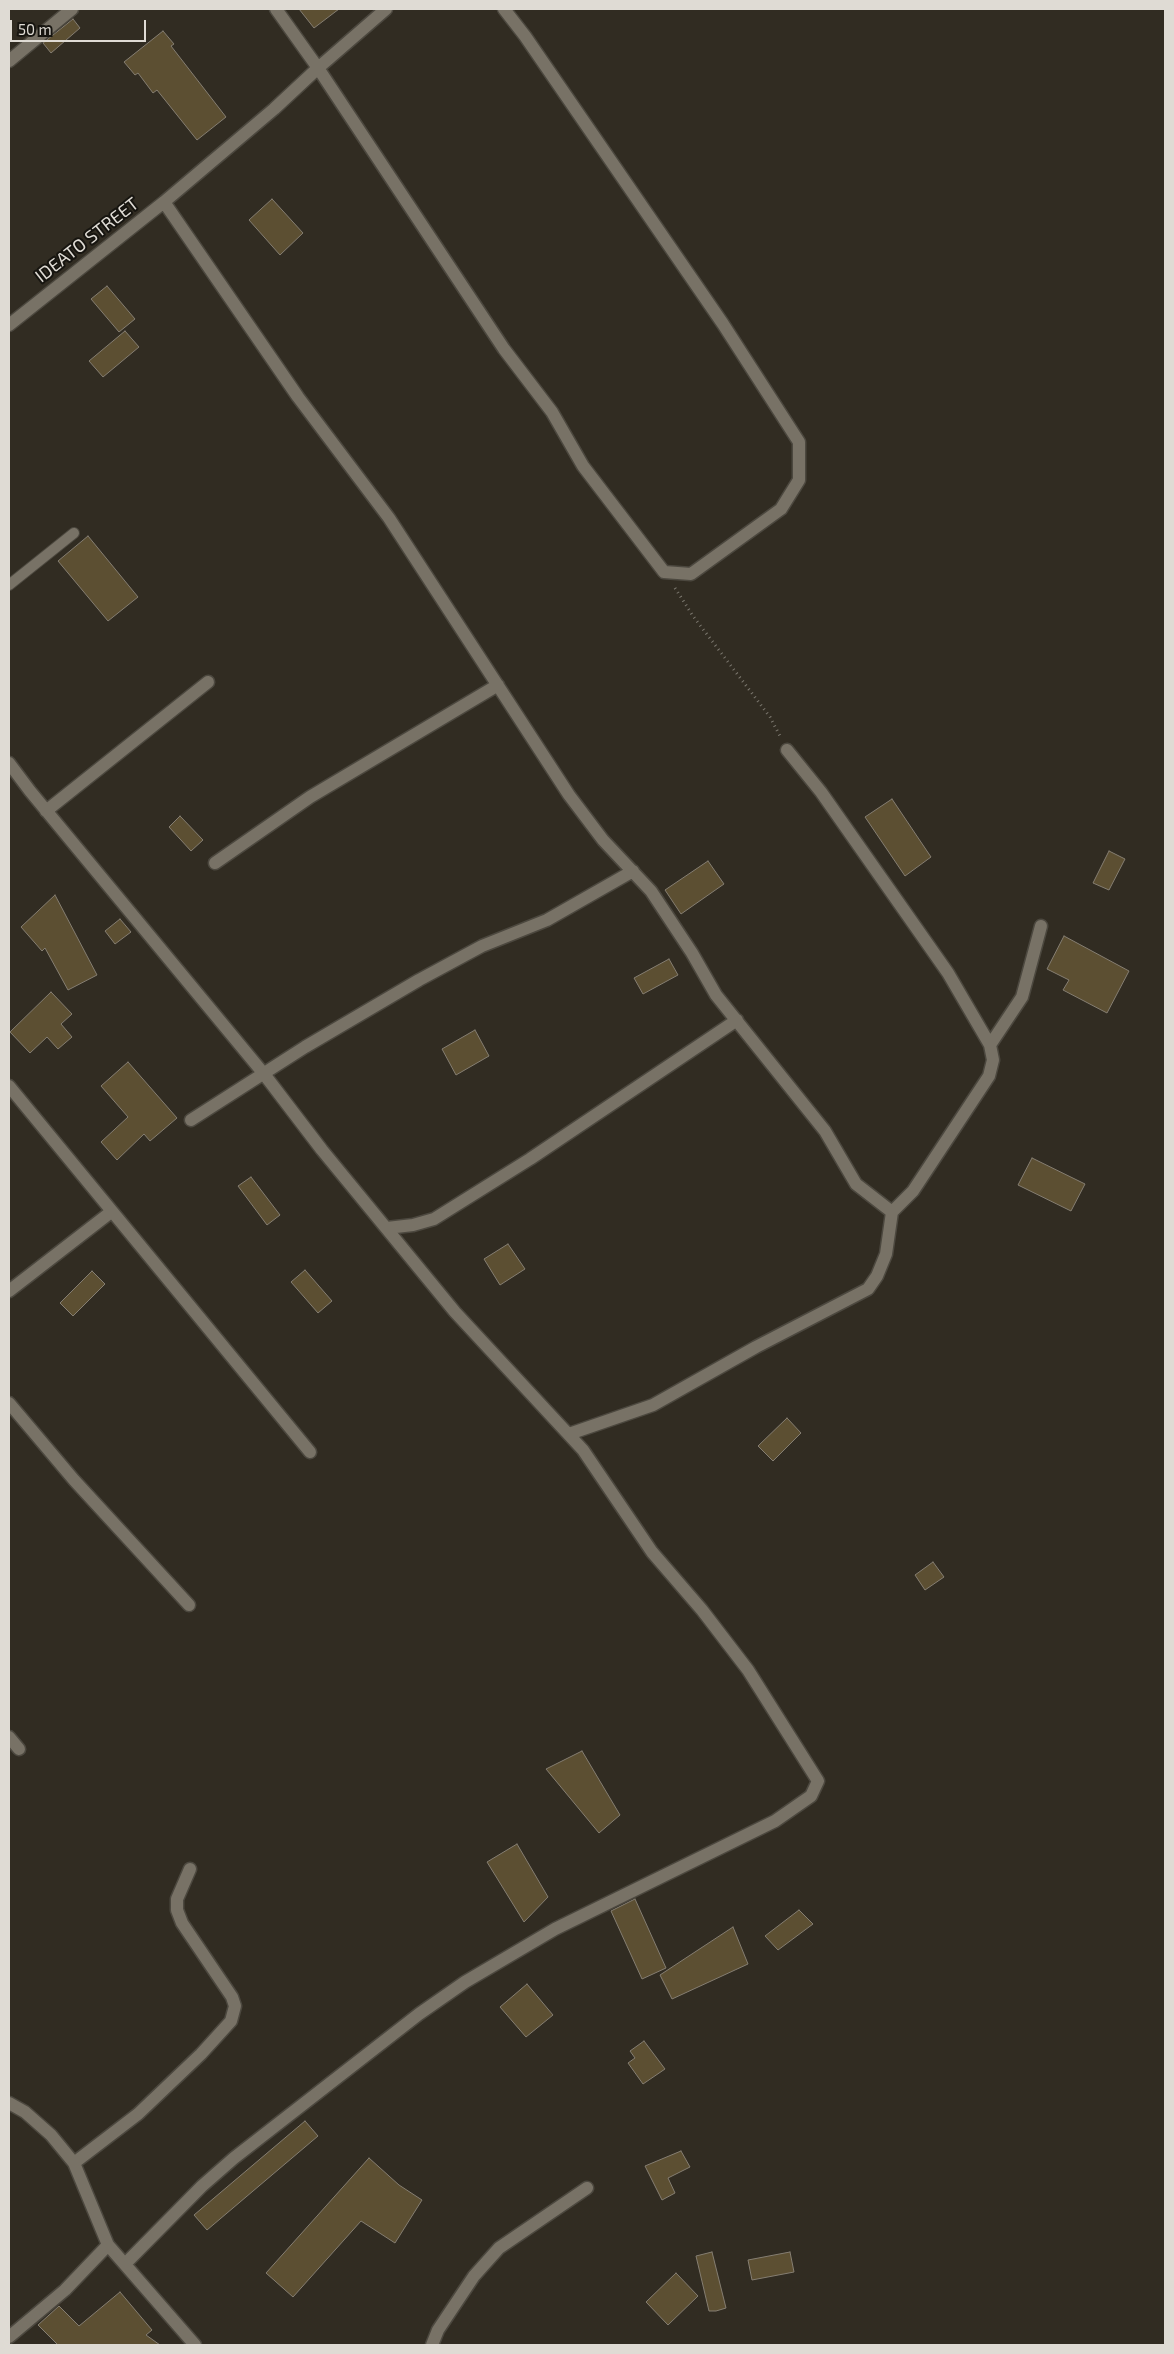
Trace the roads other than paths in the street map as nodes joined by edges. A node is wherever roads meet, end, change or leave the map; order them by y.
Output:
1 (72, 9) edge
2 (276, 9) edge
3 (386, 9) edge
4 (504, 9) edge
5 (9, 61) edge
6 (318, 68) junction
7 (164, 202) junction
8 (9, 324) edge
9 (74, 533) dead end
10 (9, 585) edge
11 (208, 682) dead end
12 (498, 685) junction
13 (787, 750) road end
14 (9, 762) edge
15 (46, 811) junction
16 (215, 863) dead end
17 (633, 871) junction
18 (1041, 926) dead end
19 (737, 1020) junction
20 (990, 1045) junction
21 (264, 1074) junction
22 (9, 1086) edge
23 (191, 1120) dead end
24 (111, 1212) junction
25 (892, 1212) junction
26 (387, 1228) junction
27 (9, 1291) edge
28 (9, 1403) edge
29 (569, 1434) junction
30 (310, 1452) dead end
31 (189, 1605) dead end
32 (9, 1737) edge
33 (19, 1749) dead end
34 (190, 1870) dead end
35 (9, 2103) edge
36 (74, 2164) junction
37 (587, 2188) dead end
38 (108, 2245) junction
39 (125, 2264) junction
40 (9, 2337) edge
41 (194, 2345) edge
42 (432, 2345) edge

1 - 5 street
2 - 6 street
3 - 6 street, IDEATO STREET
4 - 6 street
6 - 7 street, IDEATO STREET
7 - 8 street, IDEATO STREET
7 - 12 street
9 - 10 lane
11 - 15 street
12 - 16 street
12 - 17 street
13 - 20 street
14 - 15 street
15 - 21 street
17 - 19 street
17 - 21 street
18 - 20 street
19 - 25 street
19 - 26 street
20 - 25 street
21 - 23 street
21 - 26 street
22 - 24 street
24 - 27 street
24 - 30 street
25 - 29 street
26 - 29 street
28 - 31 street
29 - 39 street
32 - 33 street
34 - 36 street
35 - 36 street
36 - 38 street
37 - 42 street
38 - 39 street
38 - 40 street
39 - 41 street

